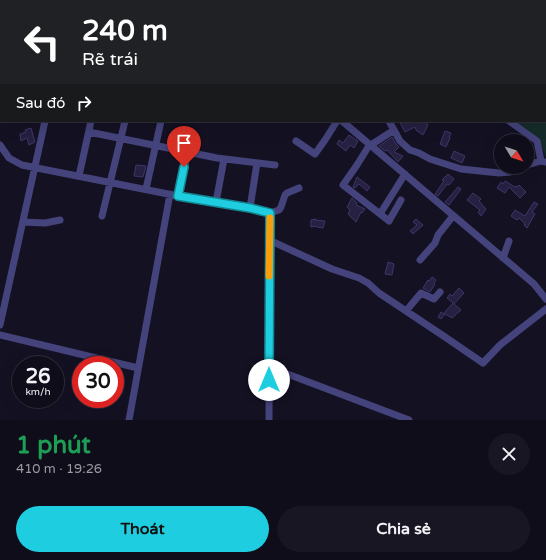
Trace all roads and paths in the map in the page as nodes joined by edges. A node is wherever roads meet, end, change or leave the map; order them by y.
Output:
1 (45, 122) edge
2 (91, 122) edge
3 (125, 122) edge
4 (161, 122) edge
5 (336, 122) edge
6 (343, 122) edge
7 (390, 122) edge
8 (510, 122) edge
9 (394, 130) junction
10 (88, 132) junction
11 (120, 139) junction
12 (296, 141) dead end
13 (0, 144) edge
14 (370, 144) junction
15 (155, 146) junction
16 (188, 152) junction
17 (224, 159) junction
18 (543, 162) edge
19 (257, 163) junction
20 (275, 165) dead end
21 (35, 167) junction
22 (494, 172) edge
23 (405, 174) junction
24 (79, 176) junction
25 (110, 182) junction
26 (299, 188) dead end
27 (146, 189) junction
28 (170, 194) junction
29 (178, 196) junction
30 (401, 200) dead end
31 (216, 202) junction
32 (250, 208) junction
33 (270, 213) junction
34 (380, 214) junction
35 (102, 216) dead end
36 (453, 216) junction
37 (60, 220) dead end
38 (23, 222) junction
39 (269, 240) junction
40 (509, 241) dead end
41 (503, 258) junction
42 (420, 260) dead end
43 (440, 292) dead end
44 (546, 298) edge
45 (546, 309) edge
46 (406, 311) junction
47 (0, 325) edge
48 (0, 335) edge
49 (269, 367) junction
50 (138, 368) junction
51 (129, 420) edge
52 (269, 420) edge
53 (408, 420) edge

1 - 21 street
2 - 10 street
3 - 11 street
4 - 15 street
5 - 12 street
6 - 14 street
7 - 9 street
8 - 18 street
9 - 14 street
9 - 22 street
10 - 11 street
10 - 24 street
11 - 15 street
11 - 25 street
13 - 21 street
14 - 23 street
14 - 34 street
15 - 16 street
15 - 27 street
16 - 17 street
16 - 29 street
17 - 19 street
17 - 31 street
19 - 20 street
19 - 32 street
21 - 24 street
21 - 38 street
23 - 34 street
23 - 36 street
24 - 25 street
25 - 27 street
25 - 35 street
26 - 33 street
27 - 28 street
28 - 29 street
28 - 50 street
29 - 31 street
30 - 34 street
31 - 32 street
32 - 33 street
33 - 39 street
36 - 41 street
36 - 42 street
37 - 38 street
38 - 47 street
39 - 46 street
39 - 49 street
40 - 41 street
41 - 44 street
43 - 46 street
45 - 46 street
48 - 50 street
49 - 52 street
49 - 53 street
50 - 51 street

